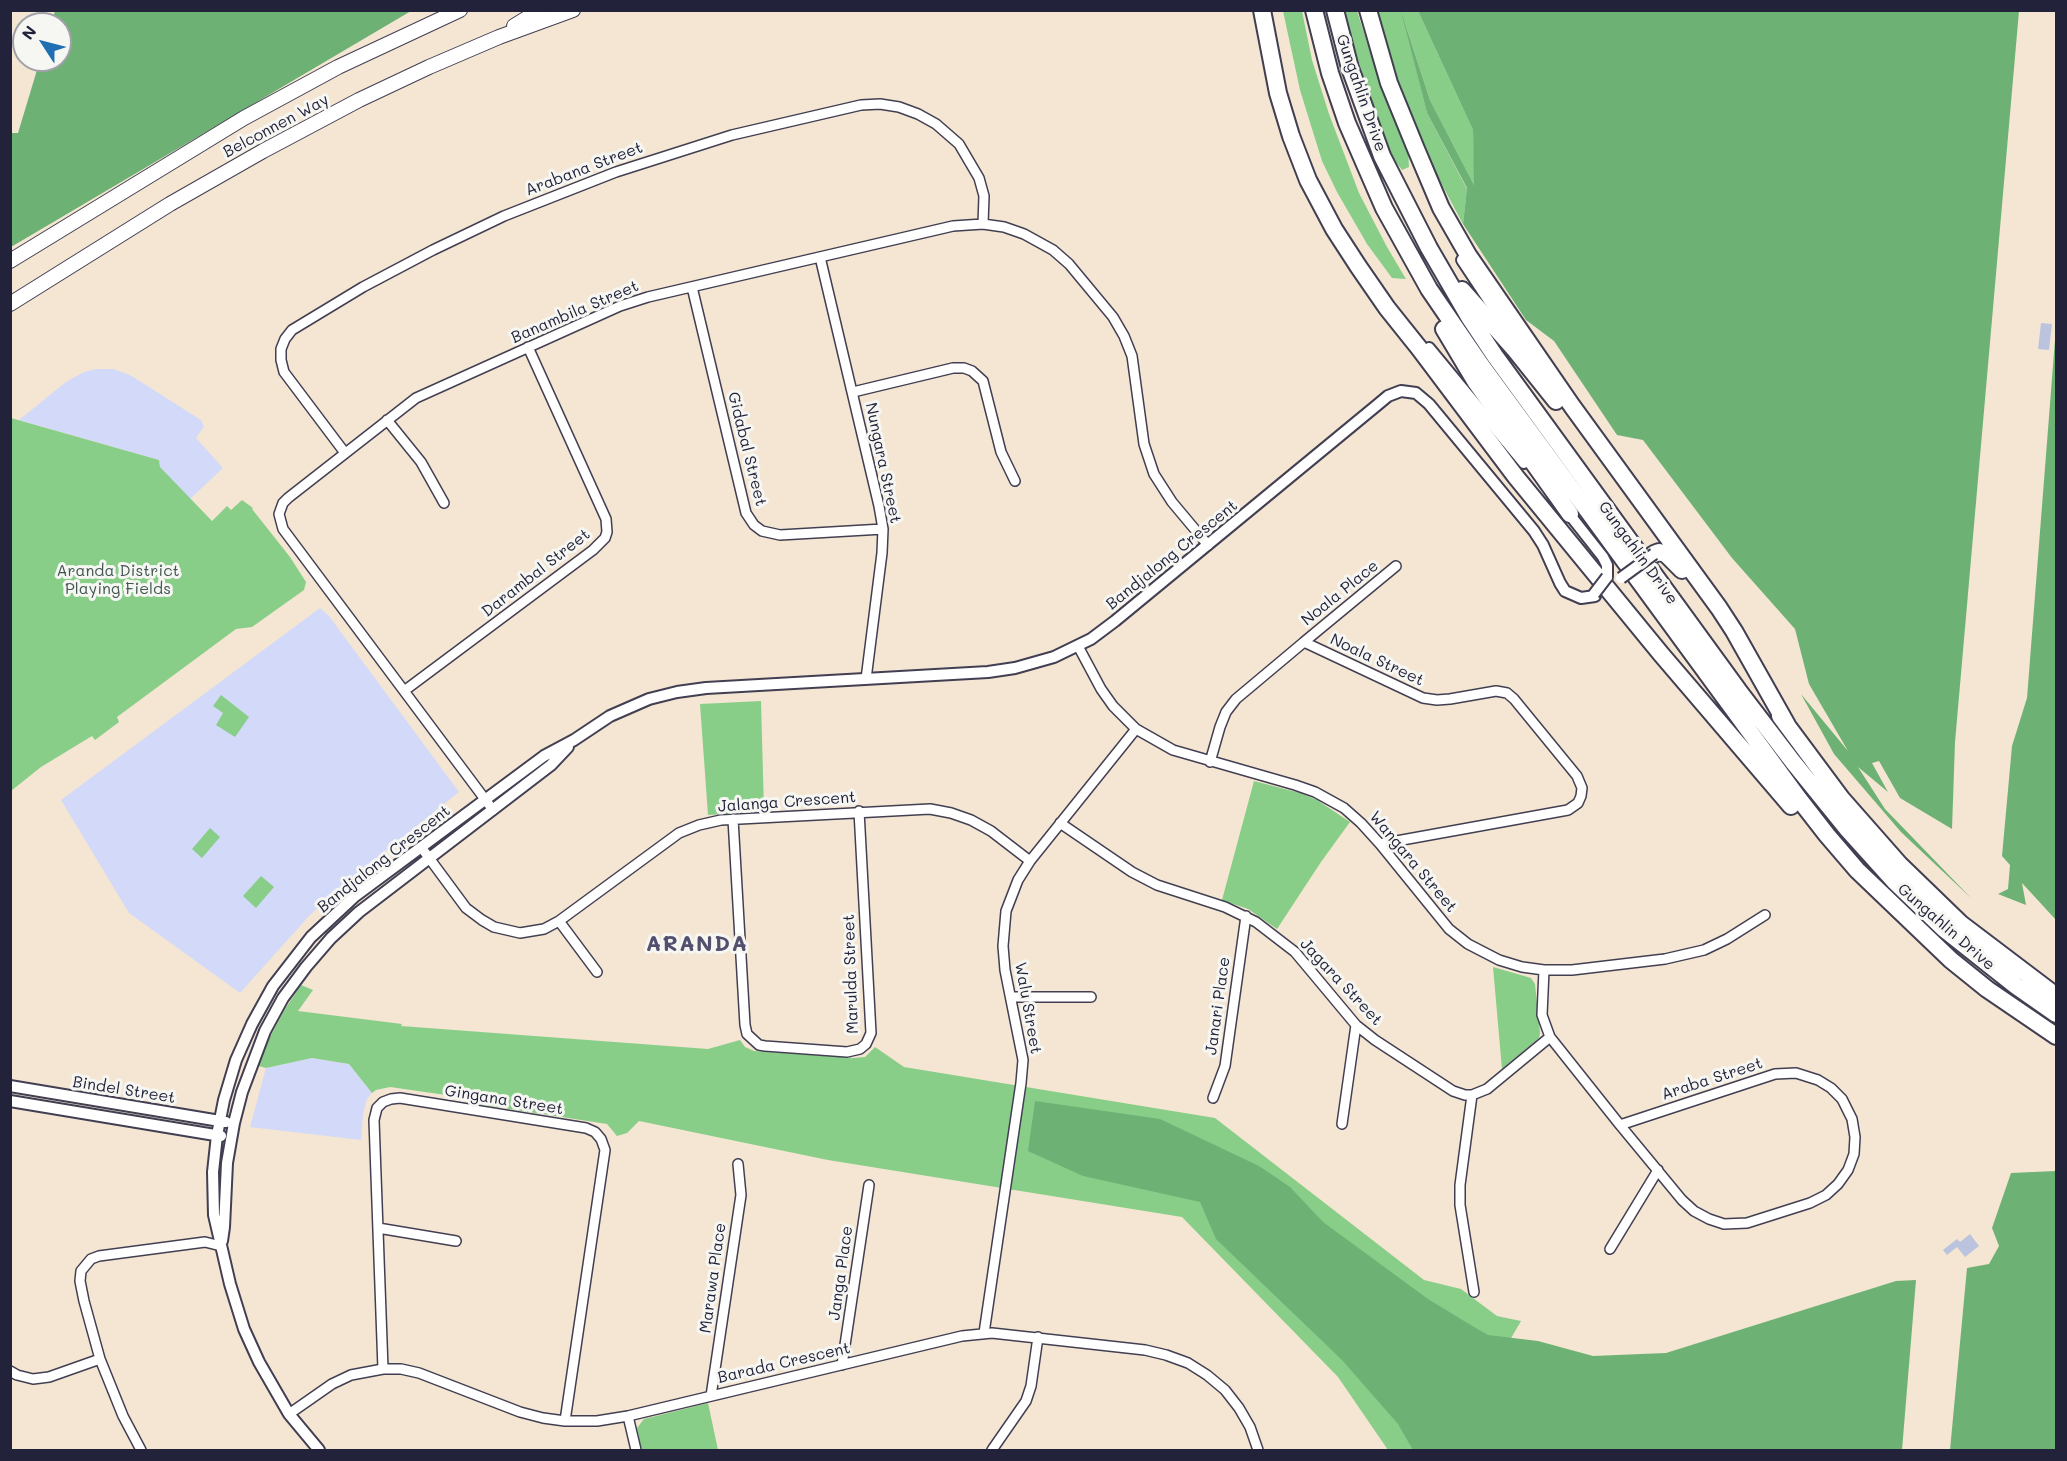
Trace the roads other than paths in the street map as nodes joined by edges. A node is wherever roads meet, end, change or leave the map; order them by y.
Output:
1 (459, 10) edge
2 (540, 10) edge
3 (573, 10) edge
4 (1314, 10) edge
5 (1335, 10) edge
6 (1368, 10) edge
7 (1264, 13) edge
8 (499, 37) junction
9 (1384, 208) junction
10 (1441, 208) junction
11 (983, 224) junction
12 (1429, 248) junction
13 (820, 256) junction
14 (10, 261) edge
15 (1358, 266) junction
16 (692, 287) junction
17 (10, 304) edge
18 (528, 347) junction
19 (852, 392) junction
20 (387, 420) junction
21 (1586, 439) junction
22 (345, 453) junction
23 (1015, 481) dead end
24 (444, 503) dead end
25 (1570, 514) junction
26 (883, 529) junction
27 (1208, 545) junction
28 (1654, 554) junction
29 (1396, 566) dead end
30 (1614, 580) junction
31 (1304, 642) junction
32 (1078, 646) junction
33 (866, 679) junction
34 (404, 691) junction
35 (1786, 725) junction
36 (1136, 729) junction
37 (574, 740) junction
38 (1210, 762) junction
39 (485, 800) junction
40 (493, 810) junction
41 (859, 812) junction
42 (733, 819) junction
43 (1060, 823) junction
44 (1380, 844) junction
45 (421, 847) junction
46 (429, 858) junction
47 (1030, 861) junction
48 (1765, 915) dead end
49 (1246, 916) junction
50 (559, 921) junction
51 (1933, 944) junction
52 (1544, 970) junction
53 (597, 972) dead end
54 (2056, 996) edge
55 (1011, 997) junction
56 (1091, 997) dead end
57 (2056, 1014) edge
58 (1356, 1025) junction
59 (2056, 1036) edge
60 (1550, 1037) junction
61 (10, 1086) edge
62 (1472, 1095) junction
63 (1213, 1098) dead end
64 (10, 1101) edge
65 (112, 1103) junction
66 (111, 1118) junction
67 (219, 1121) junction
68 (234, 1123) junction
69 (1342, 1124) dead end
70 (1620, 1125) junction
71 (217, 1135) junction
72 (231, 1138) junction
73 (738, 1164) dead end
74 (1658, 1170) junction
75 (869, 1185) dead end
76 (378, 1228) junction
77 (456, 1241) dead end
78 (221, 1246) junction
79 (1610, 1250) dead end
80 (1474, 1292) dead end
81 (984, 1333) junction
82 (1038, 1337) junction
83 (100, 1359) junction
84 (842, 1365) junction
85 (383, 1369) junction
86 (10, 1371) edge
87 (711, 1396) junction
88 (289, 1414) junction
89 (628, 1416) junction
90 (565, 1421) junction
91 (141, 1450) edge
92 (319, 1450) edge
93 (636, 1450) edge
94 (992, 1450) edge
95 (1258, 1450) edge

1 - 14 main road, Belconnen Way
2 - 8 main road
3 - 8 main road, Belconnen Way
4 - 9 highway, Gungahlin Drive
5 - 12 highway, Gungahlin Drive
6 - 10 highway
7 - 15 highway
8 - 17 main road, Belconnen Way
9 - 25 highway
9 - 51 highway, Gungahlin Drive
10 - 21 street
10 - 35 highway
11 - 13 street, Banambila Street
11 - 22 street, Arabana Street
11 - 27 street, Banambila Street
12 - 21 highway
12 - 57 highway, Gungahlin Drive
13 - 16 street, Banambila Street
13 - 19 street, Nungara Street
15 - 25 street
15 - 51 highway
16 - 18 street, Banambila Street
16 - 26 street, Gidabal Street
18 - 20 street, Banambila Street
18 - 34 street, Darambal Street
19 - 23 street
19 - 26 street, Nungara Street
20 - 22 street, Banambila Street
20 - 24 street
21 - 28 street
22 - 34 street, Banambila Street
25 - 30 street
26 - 33 street, Nungara Street
27 - 30 street, Bandjalong Crescent
27 - 32 street, Bandjalong Crescent
28 - 30 street, Bandjalong Crescent, bridge
28 - 35 highway
29 - 31 street, Noala Place
31 - 38 street, Noala Street
31 - 44 street, Noala Street
32 - 33 street, Bandjalong Crescent
32 - 36 street, Wangara Street
33 - 37 street, Bandjalong Crescent
34 - 39 street, Banambila Street
35 - 54 highway
36 - 38 street, Wangara Street
36 - 43 street, Walu Street
37 - 39 street, Bandjalong Crescent
37 - 40 street, Bandjalong Crescent
38 - 44 street, Wangara Street
39 - 40 street, Banambila Street
39 - 45 street, Bandjalong Crescent
40 - 46 street, Bandjalong Crescent
41 - 42 street, Jalanga Crescent
41 - 42 street, Marulda Street
41 - 47 street, Jalanga Crescent
42 - 50 street, Jalanga Crescent
43 - 47 street, Walu Street
43 - 49 street, Jagara Street
44 - 52 street, Wangara Street
45 - 46 street, Jalanga Crescent
45 - 67 street, Bandjalong Crescent
46 - 50 street, Jalanga Crescent
46 - 68 street, Bandjalong Crescent
47 - 55 street, Walu Street
48 - 52 street, Wangara Street
49 - 58 street, Jagara Street
49 - 63 street, Janari Place
50 - 53 street
51 - 59 highway
52 - 60 street, Araba Street
55 - 56 street
55 - 81 street, Walu Street
58 - 62 street, Jagara Street
58 - 69 street
60 - 62 street
60 - 70 street, Araba Street
61 - 65 street, Bindel Street
62 - 80 street
64 - 66 street, Bindel Street
65 - 66 street
65 - 67 street, Bindel Street
66 - 71 street, Bindel Street
67 - 68 street, Bindel Street
67 - 71 street, Bandjalong Crescent
68 - 72 street, Bandjalong Crescent
70 - 74 street, Araba Street
70 - 74 street, Araba Street
71 - 72 street, Bindel Street
71 - 78 street, Bandjalong Crescent
72 - 78 street, Bandjalong Crescent
73 - 87 street, Marawa Place
74 - 79 street
75 - 84 street, Janga Place
76 - 77 street
76 - 85 street, Gingana Street
76 - 90 street, Gingana Street
78 - 83 street
78 - 88 street, Bandjalong Crescent
81 - 82 street, Barada Crescent
81 - 84 street, Barada Crescent
82 - 94 street
82 - 95 street, Barada Crescent
83 - 86 street
83 - 91 street
84 - 87 street, Barada Crescent
85 - 88 street, Barada Crescent
85 - 90 street, Barada Crescent
87 - 89 street, Barada Crescent
88 - 92 street, Bandjalong Crescent
89 - 90 street, Barada Crescent
89 - 93 street

